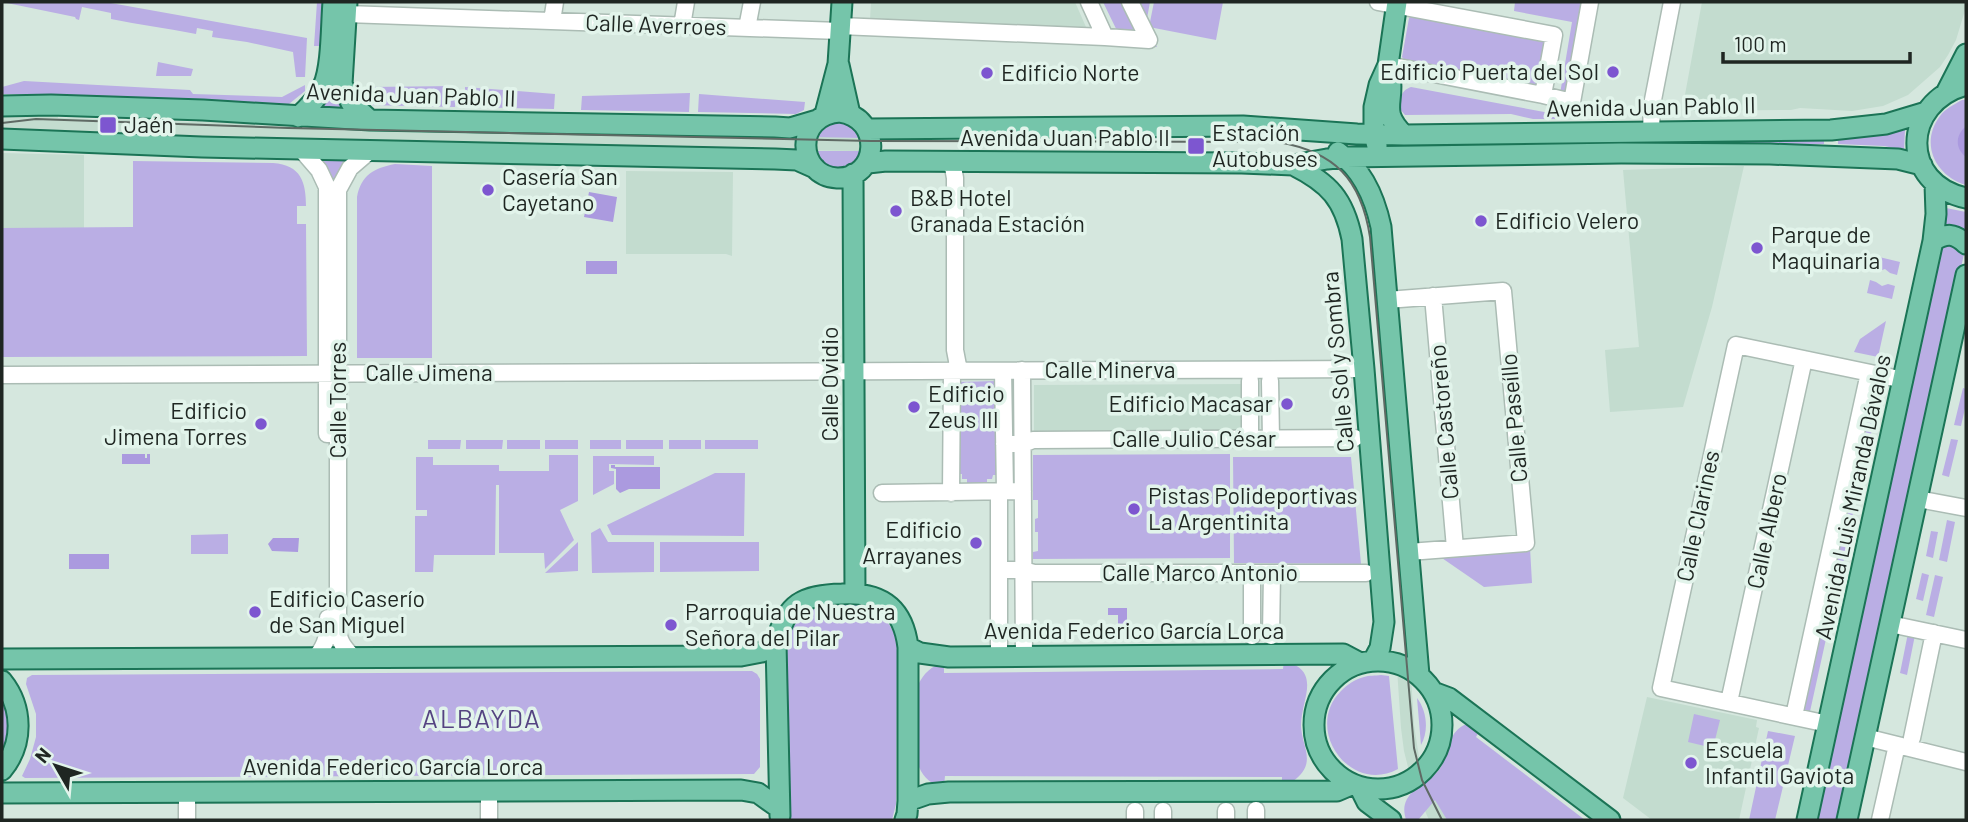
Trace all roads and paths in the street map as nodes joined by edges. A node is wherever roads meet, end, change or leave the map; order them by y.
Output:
1 (555, 2) edge
2 (686, 2) edge
3 (752, 2) edge
4 (842, 2) edge
5 (1089, 2) edge
6 (1130, 2) edge
7 (1590, 2) edge
8 (1672, 2) edge
9 (1390, 3) edge
10 (342, 6) edge
11 (430, 9) edge
12 (552, 21) junction
13 (682, 26) junction
14 (747, 28) junction
15 (840, 29) junction
16 (1105, 37) junction
17 (1966, 54) edge
18 (838, 64) junction
19 (1388, 65) junction
20 (1957, 88) edge
21 (1543, 95) junction
22 (2, 106) edge
23 (1926, 111) junction
24 (850, 114) junction
25 (298, 117) junction
26 (821, 117) junction
27 (370, 120) junction
28 (867, 129) junction
29 (1311, 131) junction
30 (1651, 131) junction
31 (1365, 134) junction
32 (1404, 135) junction
33 (2, 140) edge
34 (300, 148) junction
35 (371, 150) junction
36 (1346, 157) junction
37 (1387, 157) junction
38 (948, 162) junction
39 (1293, 165) junction
40 (1922, 165) junction
41 (815, 168) junction
42 (860, 168) junction
43 (1935, 184) junction
44 (1370, 190) junction
45 (1966, 198) edge
46 (1933, 241) junction
47 (1966, 244) edge
48 (1966, 275) edge
49 (1433, 296) junction
50 (1387, 300) junction
51 (1804, 359) junction
52 (1364, 369) junction
53 (1022, 370) junction
54 (956, 371) junction
55 (1003, 371) junction
56 (855, 372) junction
57 (333, 373) junction
58 (1869, 373) junction
59 (2, 375) edge
60 (1903, 380) junction
61 (1250, 381) dead end
62 (1270, 381) dead end
63 (1355, 438) dead end
64 (1250, 439) junction
65 (1271, 439) junction
66 (1028, 442) junction
67 (1004, 444) junction
68 (1023, 491) junction
69 (951, 492) junction
70 (1002, 492) junction
71 (882, 493) dead end
72 (1918, 499) junction
73 (1966, 508) edge
74 (1455, 548) junction
75 (1409, 552) junction
76 (999, 570) junction
77 (1029, 572) junction
78 (1252, 573) junction
79 (1272, 573) junction
80 (1366, 573) dead end
81 (855, 593) junction
82 (1890, 624) junction
83 (1934, 634) junction
84 (1252, 636) dead end
85 (1271, 636) dead end
86 (1966, 640) edge
87 (776, 643) junction
88 (908, 647) junction
89 (316, 657) junction
90 (999, 657) junction
91 (1024, 657) junction
92 (354, 658) junction
93 (2, 659) edge
94 (1366, 662) junction
95 (1419, 675) junction
96 (2, 681) edge
97 (1433, 692) junction
98 (1729, 702) junction
99 (1794, 716) junction
100 (1828, 724) junction
101 (1865, 737) junction
102 (1905, 742) junction
103 (1966, 762) edge
104 (2, 770) edge
105 (1355, 787) junction
106 (489, 792) junction
107 (2, 793) edge
108 (187, 793) junction
109 (906, 811) edge
110 (780, 814) edge
111 (187, 820) edge
112 (489, 820) edge
113 (1391, 820) edge
114 (1610, 820) edge
115 (1807, 820) edge
116 (1847, 820) edge
117 (1880, 820) edge

1 - 12 street
2 - 13 street
3 - 14 street
4 - 15 main road
5 - 16 street
6 - 16 street, Calle Averroes
7 - 21 street
8 - 30 street
9 - 19 main road
9 - 21 street
10 - 11 street, Calle Averroes
10 - 25 main road
10 - 27 main road
11 - 12 street, Calle Averroes
12 - 13 street, Calle Averroes
13 - 14 street, Calle Averroes
14 - 15 street, Calle Averroes
15 - 16 street, Calle Averroes
15 - 18 main road
17 - 20 main road
18 - 24 main road
18 - 26 main road
19 - 21 street
19 - 31 main road
19 - 32 main road
20 - 23 main road
22 - 25 main road, Avenida Juan Pablo II
23 - 30 main road, Avenida Juan Pablo II
23 - 40 main road
24 - 26 main road
24 - 28 main road
25 - 27 main road, Avenida Juan Pablo II
26 - 27 main road, Avenida Juan Pablo II
26 - 41 main road
28 - 29 main road, Avenida Juan Pablo II
28 - 42 main road
29 - 31 main road, Avenida Juan Pablo II
29 - 36 main road
30 - 32 main road, Avenida Juan Pablo II
31 - 32 main road, Avenida Juan Pablo II
31 - 37 main road
33 - 34 main road
34 - 35 main road
34 - 57 street, Calle Torres
35 - 41 main road
35 - 57 street, Calle Torres
36 - 37 main road, Avenida Juan Pablo II
36 - 39 main road, Avenida Juan Pablo II
36 - 44 main road
37 - 40 main road, Avenida Juan Pablo II
37 - 44 main road
38 - 39 main road, Avenida Juan Pablo II
38 - 42 main road, Avenida Juan Pablo II
38 - 54 street
39 - 52 main road, Calle Sol y Sombra
40 - 43 main road
41 - 42 main road
42 - 56 main road, Calle Ovidio
43 - 45 main road
43 - 46 main road, Avenida Luis Miranda Dávalos
44 - 50 main road
46 - 47 main road
46 - 60 main road, Avenida Luis Miranda Dávalos
48 - 72 main road
49 - 50 street, Calle Paseíllo
49 - 74 street, Calle Castoreño
49 - 74 street, Calle Paseíllo
50 - 75 main road
51 - 58 street, Calle Clarines
51 - 98 street, Calle Albero
51 - 98 street, Calle Clarines
52 - 53 street, Calle Minerva
52 - 94 main road, Calle Sol y Sombra
53 - 55 street, Calle Minerva
53 - 66 street
54 - 55 street, Calle Minerva
54 - 56 street, Calle Minerva
54 - 69 street
55 - 67 street
56 - 57 street, Calle Jimena
56 - 81 main road, Calle Ovidio
57 - 59 street, Calle Jimena
57 - 89 street, Calle Torres
57 - 92 street, Calle Torres
58 - 60 street, Calle Clarines
58 - 99 street, Avenida Luis Miranda Dávalos
60 - 100 main road, Avenida Luis Miranda Dávalos
61 - 64 street
62 - 65 street
63 - 65 street, Calle Julio César
64 - 65 street, Calle Julio César
64 - 66 street, Calle Julio César
66 - 67 street, Calle Julio César
66 - 68 street
67 - 70 street
68 - 70 street
68 - 77 street
69 - 70 street
69 - 71 street
70 - 76 street
72 - 73 street
72 - 82 main road
74 - 75 street, Calle Paseíllo
75 - 95 main road
76 - 77 street, Calle Marco Antonio
76 - 90 street
77 - 78 street, Calle Marco Antonio
77 - 91 street
78 - 79 street, Calle Marco Antonio
78 - 84 street
79 - 80 street, Calle Marco Antonio
79 - 85 street
81 - 87 main road
81 - 88 main road
82 - 83 street
82 - 101 main road
83 - 86 street
83 - 102 street
87 - 92 main road
87 - 110 main road
88 - 90 main road, Avenida Federico García Lorca
88 - 109 main road
89 - 92 main road
89 - 93 main road
90 - 91 main road, Avenida Federico García Lorca
91 - 94 main road, Avenida Federico García Lorca
94 - 95 main road
94 - 105 main road
95 - 97 main road
96 - 104 main road
97 - 105 main road
97 - 114 main road
98 - 99 street, Calle Clarines
99 - 100 street, Calle Clarines
100 - 115 main road, Avenida Luis Miranda Dávalos
101 - 102 street
101 - 116 main road
102 - 103 street
102 - 117 street
105 - 109 main road
105 - 113 main road
106 - 108 main road, Avenida Federico García Lorca
106 - 110 main road, Avenida Federico García Lorca
106 - 112 street
107 - 108 main road, Avenida Federico García Lorca
108 - 111 street

